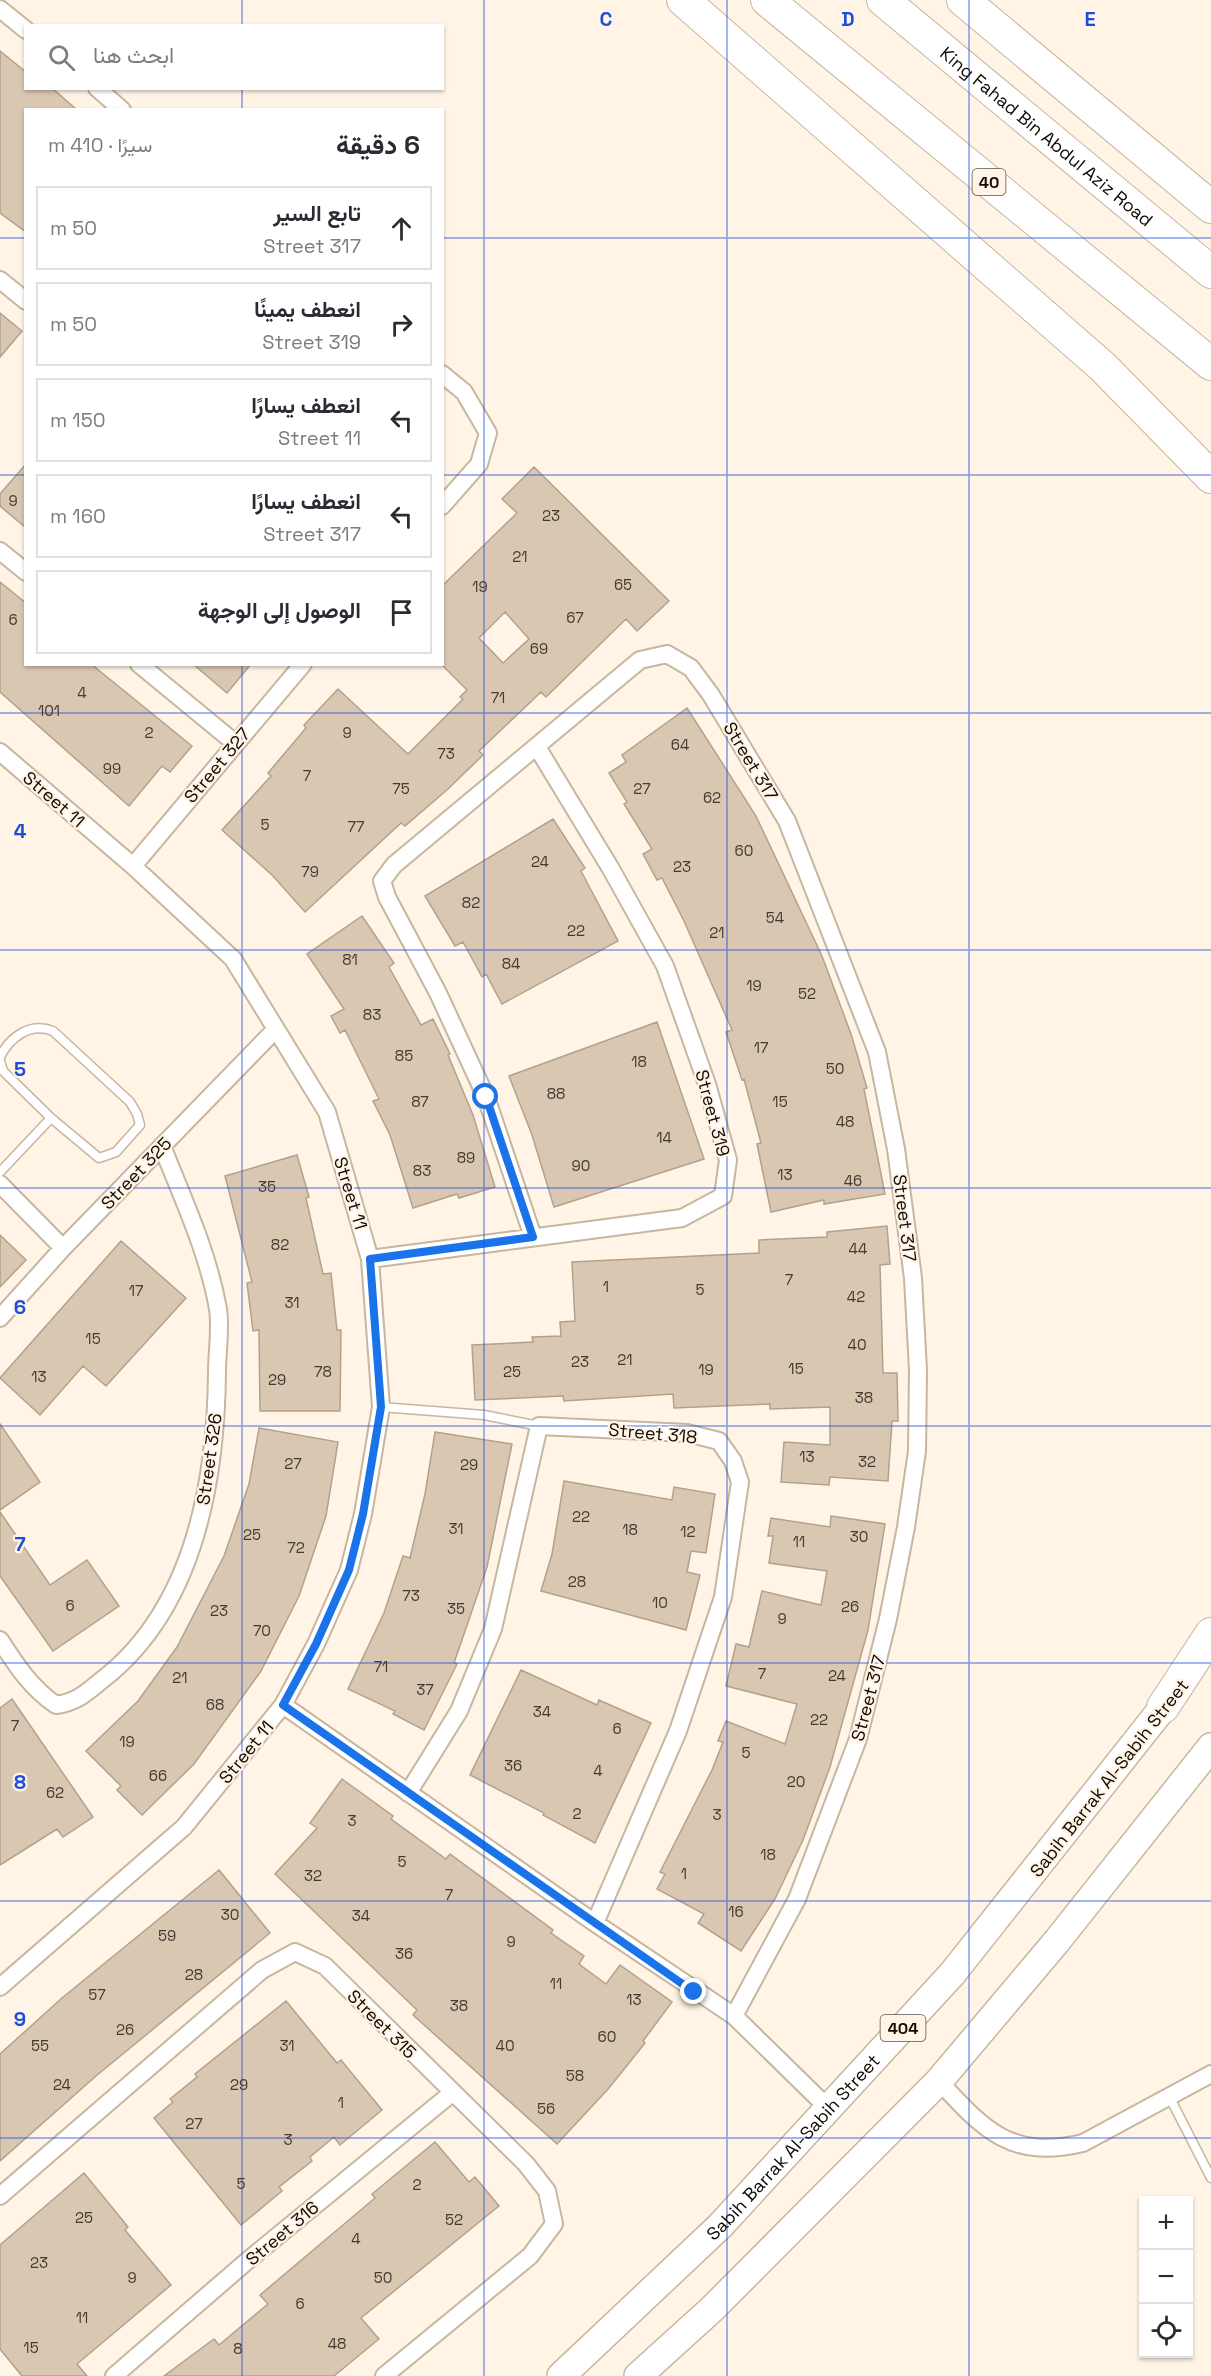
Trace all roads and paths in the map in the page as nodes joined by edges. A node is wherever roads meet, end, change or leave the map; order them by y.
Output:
1 (683, 0) edge
2 (767, 0) edge
3 (883, 0) edge
4 (963, 0) edge
5 (0, 9) edge
6 (24, 28) edge
7 (99, 90) edge
8 (120, 108) edge
9 (1211, 207) edge
10 (1211, 272) edge
11 (0, 280) edge
12 (24, 299) edge
13 (1211, 364) edge
14 (1103, 367) junction
15 (444, 376) edge
16 (1211, 448) edge
17 (1211, 477) edge
18 (444, 504) edge
19 (0, 551) edge
20 (24, 570) edge
21 (141, 666) edge
22 (301, 666) edge
23 (235, 742) junction
24 (537, 747) junction
25 (0, 752) edge
26 (133, 866) junction
27 (275, 1030) junction
28 (0, 1059) edge
29 (51, 1118) junction
30 (162, 1146) junction
31 (0, 1172) edge
32 (0, 1184) edge
33 (533, 1237) junction
34 (63, 1248) junction
35 (370, 1259) junction
36 (0, 1318) edge
37 (381, 1407) junction
38 (539, 1426) junction
39 (1211, 1634) edge
40 (0, 1640) edge
41 (1211, 1650) edge
42 (283, 1705) junction
43 (1163, 1707) junction
44 (1211, 1747) edge
45 (408, 1793) junction
46 (595, 1923) junction
47 (0, 1987) edge
48 (734, 2016) junction
49 (1211, 2074) edge
50 (939, 2081) junction
51 (452, 2093) junction
52 (1169, 2096) junction
53 (829, 2109) junction
54 (1211, 2178) edge
55 (0, 2196) edge
56 (114, 2376) edge
57 (384, 2376) edge
58 (561, 2376) edge
59 (638, 2376) edge

1 - 14 highway
2 - 13 highway, 40
3 - 10 highway, King Fahad Bin Abdul Aziz Road
4 - 9 highway
5 - 6 street
7 - 8 street
11 - 12 street
14 - 16 highway
14 - 17 highway
15 - 18 street
19 - 20 street
21 - 23 street
22 - 23 street, Street 327
23 - 26 street, Street 327
24 - 33 street, Street 317
24 - 33 street, Street 319
24 - 48 street, Street 317
25 - 26 street, Street 11
26 - 27 street, Street 11
27 - 30 street, Street 325
27 - 35 street, Street 11
28 - 29 lane
28 - 29 lane
29 - 31 lane
30 - 34 street, Street 325
30 - 40 street, Street 326
32 - 34 street
33 - 35 street, Street 319
34 - 36 street, Street 325
35 - 37 street, Street 11
37 - 38 lane
37 - 42 street, Street 11
38 - 45 street
38 - 46 street, Street 318
39 - 43 highway
41 - 43 main road, Sabih Barrak Al-Sabih Street / 404
42 - 45 street
42 - 47 street, Street 11
43 - 53 main road, Sabih Barrak Al-Sabih Street / 404
44 - 50 main road
45 - 46 street
46 - 48 street
48 - 53 street
49 - 52 street
50 - 52 street
50 - 59 main road
51 - 55 street, Street 315
51 - 56 street, Street 316
51 - 57 street, Street 315
52 - 54 lane
53 - 58 main road, Sabih Barrak Al-Sabih Street / 404

